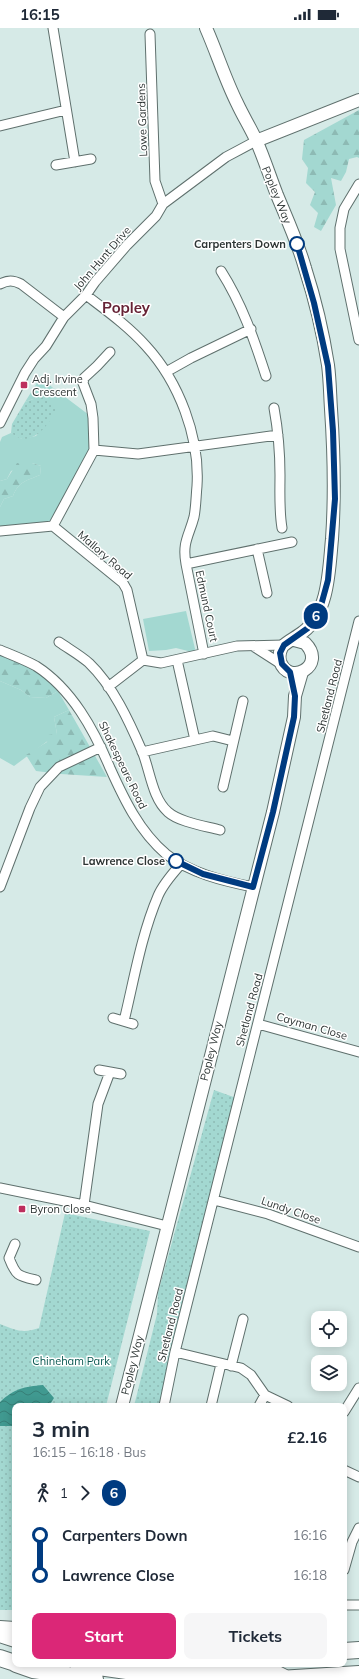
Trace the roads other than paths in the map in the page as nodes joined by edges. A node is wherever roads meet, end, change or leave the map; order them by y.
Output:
1 (53, 28) edge
2 (206, 28) edge
3 (150, 34) dead end
4 (359, 100) edge
5 (66, 110) junction
6 (0, 126) edge
7 (256, 141) junction
8 (91, 159) dead end
9 (75, 162) junction
10 (56, 165) dead end
11 (359, 184) edge
12 (163, 204) junction
13 (220, 271) dead end
14 (0, 284) edge
15 (86, 295) junction
16 (64, 317) junction
17 (251, 329) junction
18 (359, 340) edge
19 (110, 352) dead end
20 (166, 372) junction
21 (266, 376) dead end
22 (274, 408) dead end
23 (0, 423) edge
24 (278, 435) junction
25 (194, 447) junction
26 (94, 450) junction
27 (53, 526) junction
28 (282, 528) dead end
29 (0, 530) edge
30 (292, 542) dead end
31 (257, 549) junction
32 (186, 564) junction
33 (267, 593) dead end
34 (359, 621) edge
35 (308, 628) junction
36 (59, 642) dead end
37 (289, 642) junction
38 (253, 646) junction
39 (310, 647) junction
40 (0, 650) edge
41 (204, 654) junction
42 (143, 660) junction
43 (177, 660) junction
44 (291, 669) junction
45 (108, 686) junction
46 (243, 701) dead end
47 (195, 740) junction
48 (233, 741) junction
49 (101, 747) junction
50 (142, 752) junction
51 (223, 787) dead end
52 (220, 830) dead end
53 (182, 864) junction
54 (0, 887) edge
55 (253, 887) junction
56 (113, 1018) dead end
57 (124, 1021) junction
58 (133, 1024) dead end
59 (258, 1024) junction
60 (359, 1052) edge
61 (99, 1070) dead end
62 (110, 1072) junction
63 (121, 1074) dead end
64 (0, 1188) edge
65 (214, 1200) junction
66 (84, 1205) junction
67 (167, 1226) junction
68 (15, 1244) dead end
69 (359, 1247) edge
70 (9, 1258) junction
71 (0, 1262) edge
72 (36, 1280) dead end
73 (243, 1318) dead end
74 (175, 1352) junction
75 (221, 1364) junction
76 (230, 1366) junction
77 (359, 1388) edge
78 (265, 1395) junction
79 (123, 1403) edge
80 (165, 1403) edge
81 (212, 1403) edge
82 (261, 1403) edge
83 (282, 1403) edge
84 (347, 1407) edge
85 (347, 1471) edge
86 (359, 1477) edge
87 (359, 1528) edge
88 (347, 1560) edge
89 (347, 1605) edge
90 (359, 1605) edge
91 (0, 1627) edge
92 (12, 1628) edge
93 (0, 1634) edge
94 (12, 1637) edge
95 (359, 1650) edge
96 (347, 1651) edge
97 (0, 1658) edge
98 (12, 1662) edge
99 (39, 1667) edge
100 (99, 1667) edge
101 (359, 1674) edge
102 (95, 1679) edge
103 (279, 1679) edge
104 (287, 1679) edge

1 - 5 street
2 - 7 street, Popley Way
3 - 12 street, Lowe Gardens
4 - 7 street
5 - 6 street
5 - 9 street
7 - 12 street, John Hunt Drive
7 - 35 street, Popley Way
8 - 9 street
9 - 10 street
11 - 18 street
12 - 15 street, John Hunt Drive
13 - 17 street
14 - 16 street
15 - 16 street, John Hunt Drive
15 - 20 street, Edmund Court
16 - 23 street, John Hunt Drive
17 - 20 street
17 - 21 street
19 - 26 street
20 - 25 street, Edmund Court
22 - 24 street
24 - 25 street
24 - 28 street
25 - 26 street
25 - 32 street, Edmund Court
26 - 27 street
27 - 29 street
27 - 42 street, Mallory Road
30 - 31 street, Edmund Court
31 - 32 street, Edmund Court
31 - 33 street
32 - 41 street, Edmund Court
34 - 59 street, Shetland Road
35 - 37 street, Popley Way
35 - 39 street
36 - 45 street
37 - 38 street
37 - 39 street
37 - 44 street, Popley Way
38 - 41 street
38 - 44 street
39 - 44 street
40 - 49 street, Shakespeare Road
41 - 43 street
42 - 43 street
42 - 45 street
43 - 47 street
44 - 55 street, Popley Way
45 - 50 street
46 - 48 street
47 - 48 street
47 - 50 street
48 - 51 street
49 - 53 street, Shakespeare Road
49 - 54 street
50 - 52 street
53 - 55 street, Shakespeare Road
53 - 57 street
55 - 67 street, Popley Way
56 - 57 street
57 - 58 street
59 - 60 street, Cayman Close
59 - 65 street, Shetland Road
61 - 62 street
62 - 63 street
62 - 66 street
64 - 66 street
65 - 69 street, Lundy Close
65 - 74 street, Shetland Road
66 - 67 street
67 - 79 street, Popley Way
68 - 70 street
70 - 71 street
70 - 72 street
73 - 76 street
74 - 75 street
74 - 80 street, Shetland Road
75 - 76 street
75 - 81 street
76 - 78 street
77 - 84 street
78 - 82 street
78 - 83 street
85 - 86 street
87 - 88 street
89 - 90 street
91 - 92 street
93 - 94 highway
95 - 96 highway
97 - 98 highway
99 - 102 highway
100 - 104 highway
101 - 104 highway
103 - 104 highway

